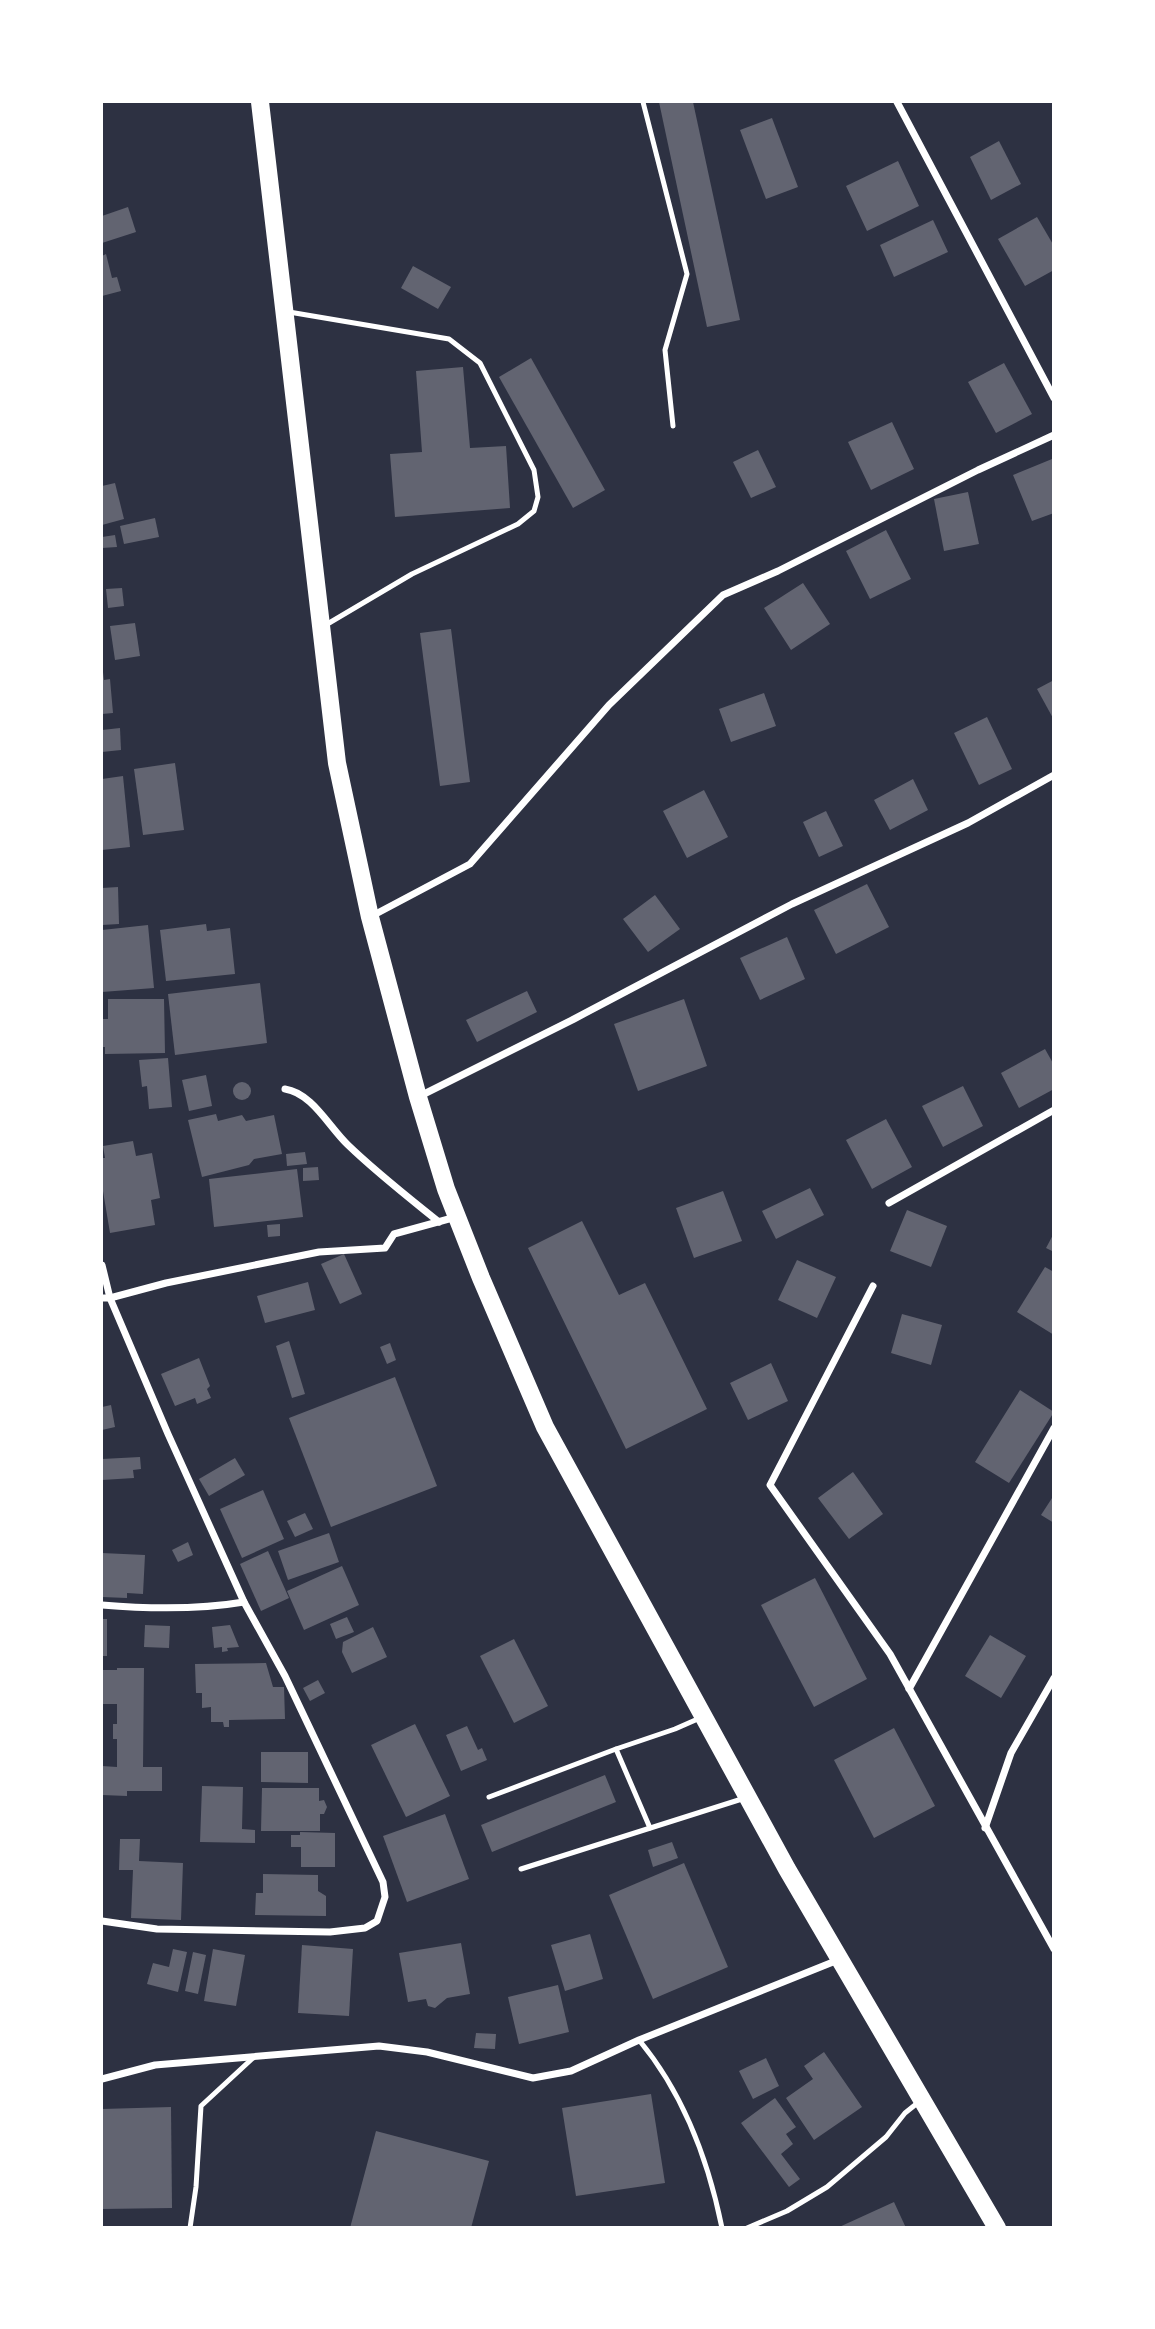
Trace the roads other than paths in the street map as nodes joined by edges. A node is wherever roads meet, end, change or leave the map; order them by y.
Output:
1 (260, 102) edge
2 (643, 102) edge
3 (897, 102) edge
4 (284, 312) junction
5 (1054, 398) edge
6 (673, 426) dead end
7 (1054, 435) edge
8 (321, 628) junction
9 (1054, 775) edge
10 (370, 917) junction
11 (285, 1089) dead end
12 (418, 1097) junction
13 (1054, 1110) edge
14 (889, 1203) dead end
15 (457, 1217) junction
16 (439, 1222) junction
17 (102, 1265) edge
18 (873, 1286) dead end
19 (106, 1298) edge
20 (1054, 1427) edge
21 (244, 1602) junction
22 (102, 1605) edge
23 (1054, 1678) edge
24 (909, 1689) junction
25 (703, 1716) junction
26 (616, 1749) junction
27 (489, 1797) dead end
28 (748, 1797) junction
29 (650, 1828) junction
30 (985, 1828) junction
31 (521, 1869) dead end
32 (102, 1922) edge
33 (1054, 1949) edge
34 (841, 1959) junction
35 (639, 2040) junction
36 (255, 2056) junction
37 (102, 2078) edge
38 (922, 2099) junction
39 (190, 2228) edge
40 (722, 2228) edge
41 (747, 2228) edge
42 (997, 2228) edge

1 - 4 main road
2 - 6 lane
3 - 5 street
4 - 8 main road
4 - 8 lane
7 - 10 street
8 - 10 main road
9 - 12 street
10 - 12 main road
11 - 16 street
12 - 15 main road
13 - 14 street
15 - 16 street
15 - 25 main road
16 - 19 street
17 - 19 street
18 - 24 street
19 - 21 street
20 - 24 street
21 - 22 street
21 - 32 street
23 - 30 street
24 - 30 street
25 - 26 lane
25 - 28 main road
26 - 27 lane
26 - 29 lane
28 - 29 lane
28 - 34 main road
29 - 31 lane
30 - 33 street
34 - 35 street
34 - 38 main road
35 - 36 street
35 - 40 lane
36 - 37 street
36 - 39 lane
38 - 41 lane
38 - 42 main road

